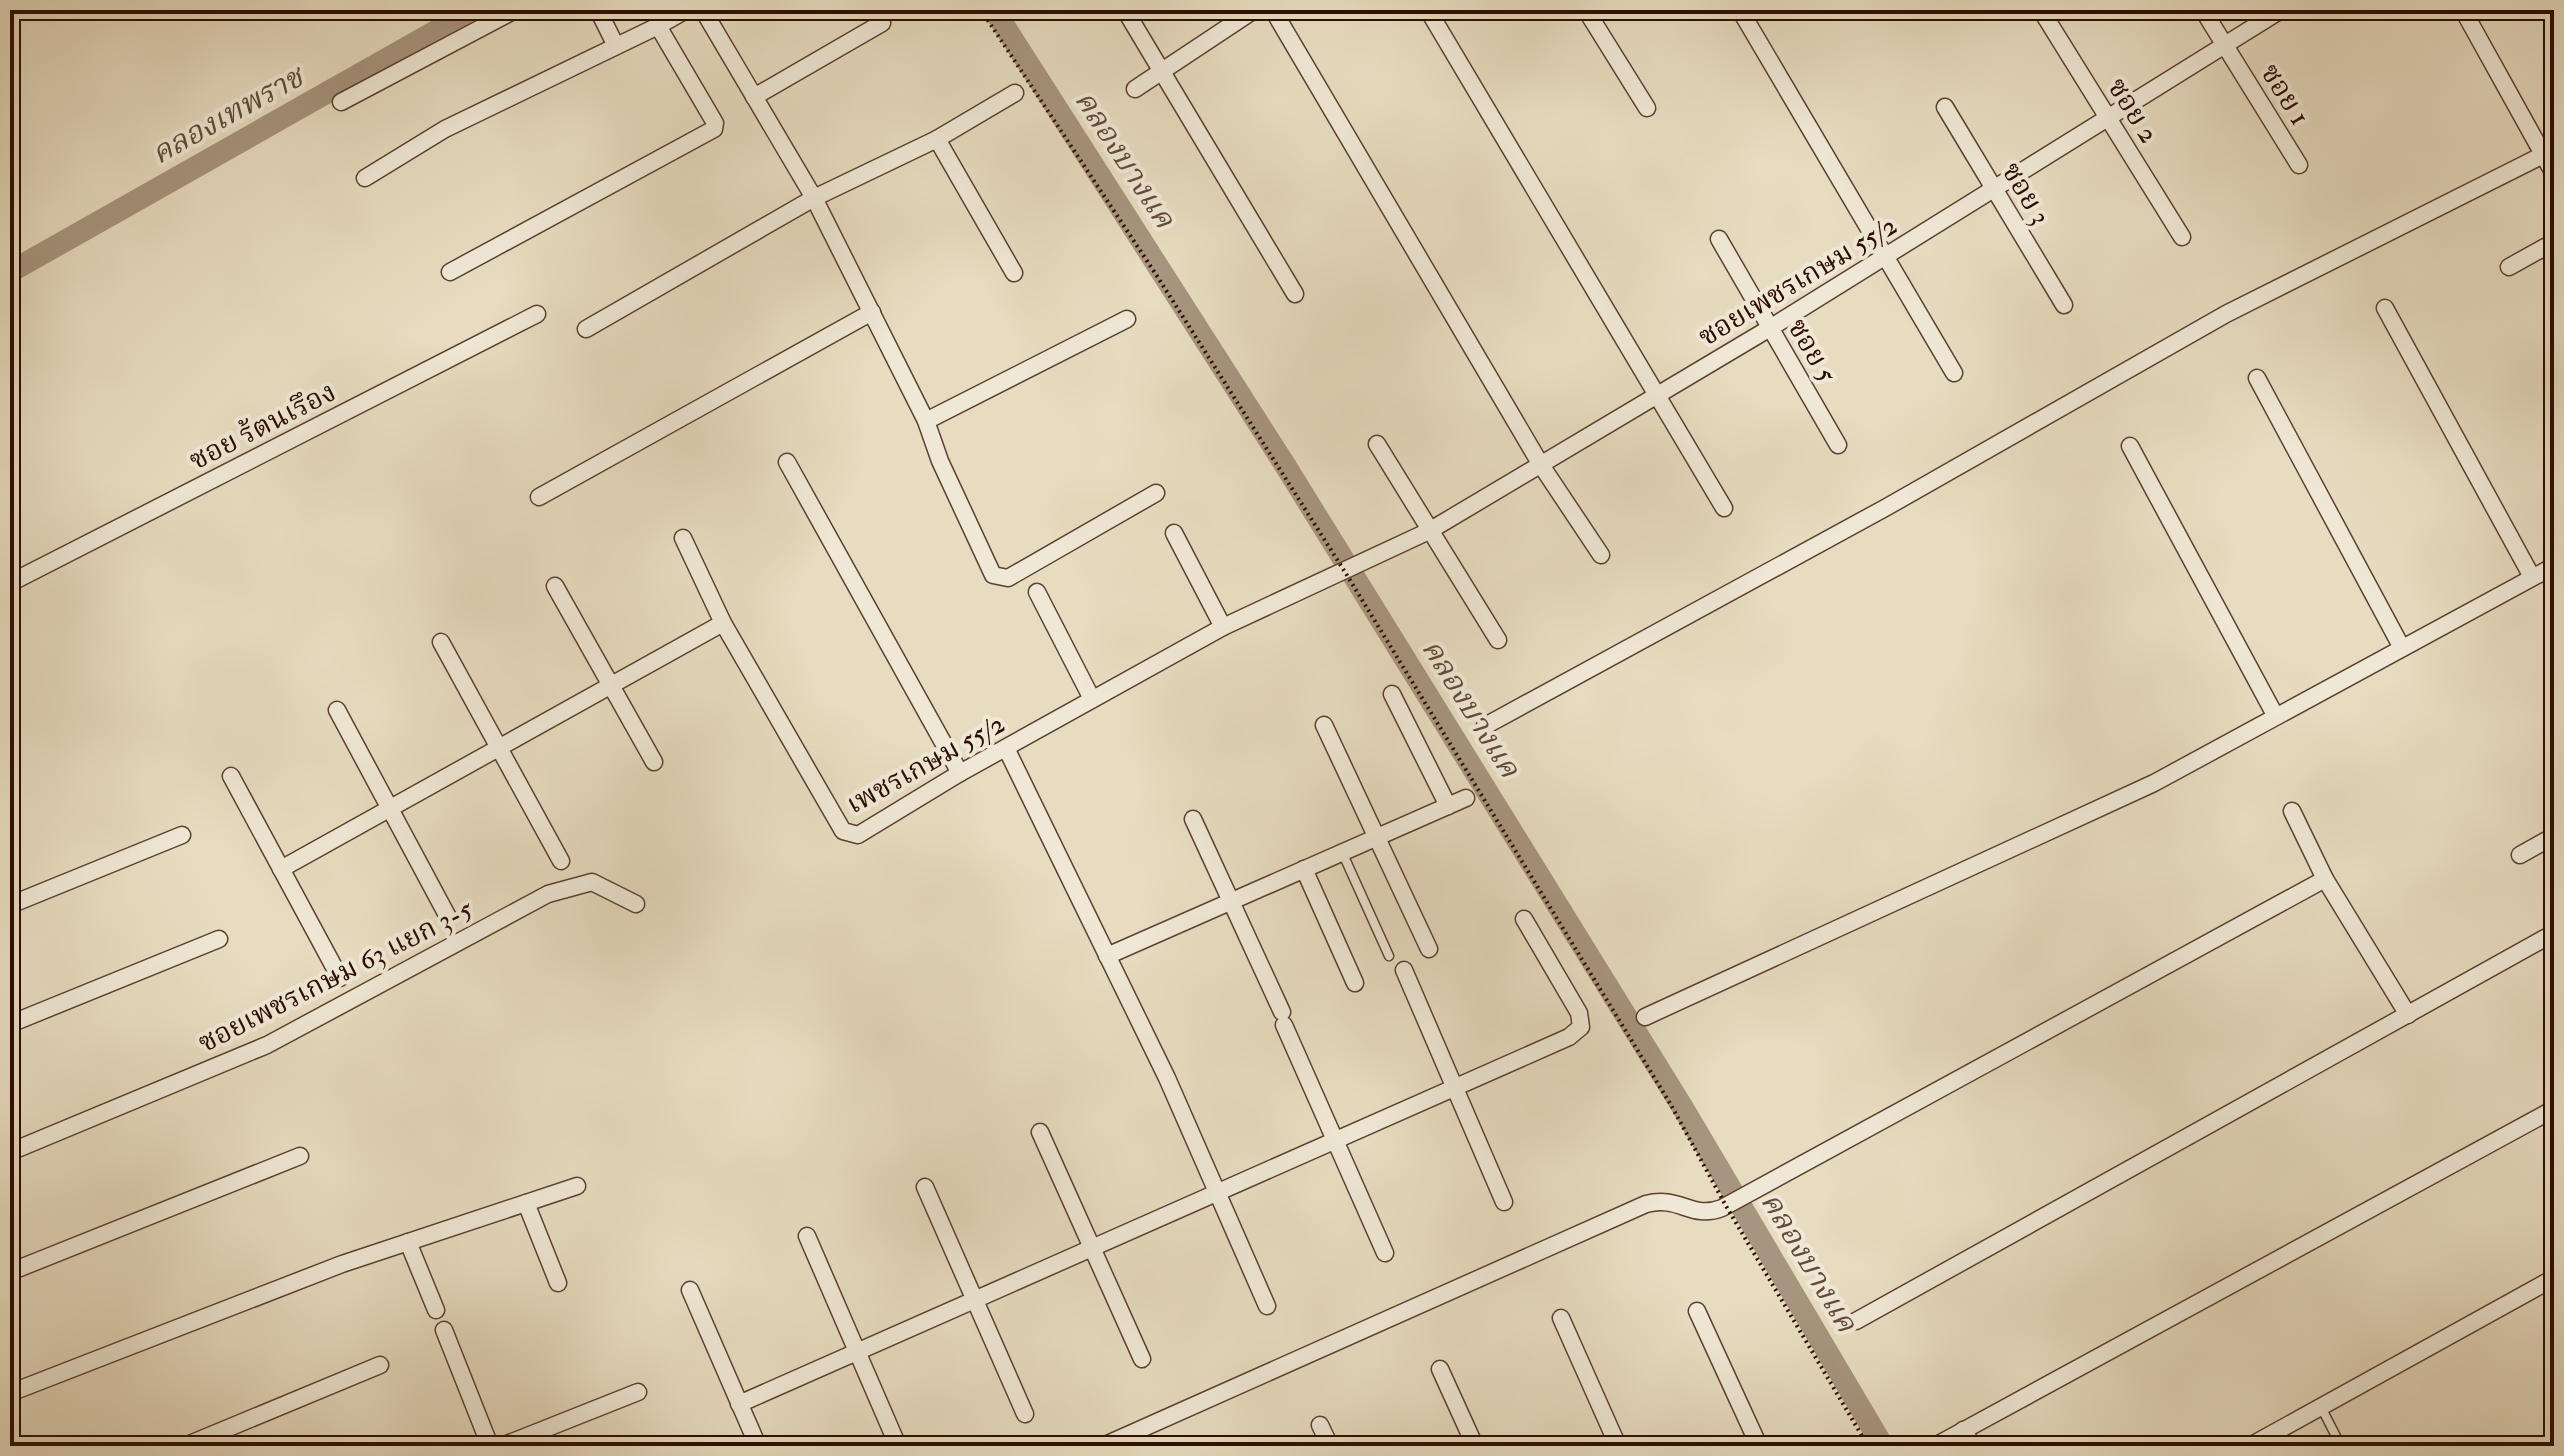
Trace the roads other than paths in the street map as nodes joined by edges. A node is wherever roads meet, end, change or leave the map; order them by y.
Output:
1 (515, 10) edge
2 (598, 10) edge
3 (686, 10) edge
4 (724, 10) edge
5 (1125, 10) edge
6 (1254, 10) edge
7 (1273, 10) edge
8 (1428, 10) edge
9 (1586, 10) edge
10 (1740, 10) edge
11 (2041, 10) edge
12 (2203, 10) edge
13 (2281, 10) edge
14 (2463, 10) edge
15 (705, 15) edge
16 (882, 23) dead end
17 (658, 26) junction
18 (615, 44) junction
19 (2224, 45) junction
20 (1161, 70) junction
21 (1135, 89) dead end
22 (1015, 93) dead end
23 (754, 97) junction
24 (341, 102) dead end
25 (1945, 107) dead end
26 (1647, 108) dead end
27 (2109, 119) junction
28 (937, 139) junction
29 (2543, 155) junction
30 (2299, 165) dead end
31 (2554, 174) edge
32 (365, 178) dead end
33 (1995, 190) junction
34 (814, 198) junction
35 (2182, 237) dead end
36 (1719, 239) dead end
37 (2554, 242) edge
38 (1886, 257) junction
39 (2509, 267) dead end
40 (450, 272) dead end
41 (1014, 273) dead end
42 (1295, 294) dead end
43 (2064, 305) dead end
44 (2385, 308) dead end
45 (872, 312) junction
46 (537, 314) dead end
47 (1127, 319) dead end
48 (1770, 328) junction
49 (586, 329) dead end
50 (1954, 373) dead end
51 (2257, 378) dead end
52 (1656, 395) junction
53 (926, 421) junction
54 (1377, 444) dead end
55 (1838, 445) dead end
56 (2130, 446) dead end
57 (787, 462) dead end
58 (1541, 465) junction
59 (1156, 493) dead end
60 (539, 497) dead end
61 (1724, 508) dead end
62 (1429, 531) junction
63 (1174, 533) dead end
64 (683, 538) dead end
65 (1601, 555) dead end
66 (2554, 566) edge
67 (1337, 575) joint
68 (2532, 577) junction
69 (10, 583) edge
70 (555, 586) dead end
71 (1037, 592) dead end
72 (723, 623) junction
73 (1223, 627) junction
74 (1498, 640) dead end
75 (441, 642) dead end
76 (2402, 648) junction
77 (611, 686) junction
78 (1392, 694) dead end
79 (1092, 699) junction
80 (337, 710) dead end
81 (2275, 715) junction
82 (1324, 725) dead end
83 (1485, 726) dead end
84 (500, 747) junction
85 (1006, 748) junction
86 (654, 762) dead end
87 (960, 773) junction
88 (231, 776) dead end
89 (1466, 798) dead end
90 (1448, 806) junction
91 (390, 809) junction
92 (2292, 811) dead end
93 (1193, 819) dead end
94 (182, 835) dead end
95 (2554, 836) edge
96 (1377, 837) junction
97 (1342, 852) junction
98 (2520, 855) dead end
99 (561, 861) dead end
100 (281, 869) junction
101 (1304, 869) junction
102 (2325, 879) junction
103 (1232, 900) junction
104 (636, 904) dead end
105 (10, 905) edge
106 (448, 917) dead end
107 (1524, 919) dead end
108 (2554, 933) edge
109 (219, 939) dead end
110 (1429, 949) dead end
111 (1107, 956) junction
112 (1389, 956) dead end
113 (1404, 970) dead end
114 (340, 978) dead end
115 (1355, 983) dead end
116 (2408, 1015) junction
117 (1645, 1017) dead end
118 (10, 1024) edge
119 (1453, 1087) junction
120 (2554, 1109) edge
121 (1040, 1132) dead end
122 (1335, 1140) junction
123 (10, 1152) edge
124 (300, 1156) dead end
125 (577, 1186) dead end
126 (925, 1187) dead end
127 (1217, 1193) junction
128 (1504, 1202) dead end
129 (526, 1203) junction
130 (807, 1236) dead end
131 (408, 1242) junction
132 (1091, 1248) junction
133 (1385, 1253) dead end
134 (10, 1272) edge
135 (2554, 1278) edge
136 (558, 1283) dead end
137 (690, 1290) dead end
138 (975, 1300) junction
139 (1267, 1306) dead end
140 (436, 1310) dead end
141 (1697, 1311) dead end
142 (1561, 1318) dead end
143 (1856, 1321) dead end
144 (444, 1330) dead end
145 (858, 1352) junction
146 (1142, 1359) dead end
147 (380, 1365) dead end
148 (1440, 1369) dead end
149 (638, 1392) dead end
150 (10, 1393) edge
151 (739, 1404) junction
152 (2321, 1406) junction
153 (1025, 1414) dead end
154 (1320, 1425) dead end
155 (1963, 1430) junction
156 (185, 1446) edge
157 (490, 1446) edge
158 (502, 1446) edge
159 (758, 1446) edge
160 (898, 1446) edge
161 (1103, 1446) edge
162 (1330, 1446) edge
163 (1475, 1446) edge
164 (1618, 1446) edge
165 (1759, 1446) edge
166 (1935, 1446) edge
167 (1973, 1446) edge
168 (2250, 1446) edge
169 (2341, 1446) edge

1 - 24 street
2 - 18 street
3 - 17 street
4 - 15 street
5 - 20 street
6 - 20 street
7 - 58 street
8 - 52 street
9 - 26 street
10 - 38 street
11 - 27 street, ซอย 2
12 - 19 street, ซอย 1
13 - 19 street, ซอยเพชรเกษม 55/2
14 - 29 street
15 - 23 street
16 - 23 street
17 - 18 street
17 - 40 street
18 - 32 street
19 - 27 street, ซอยเพชรเกษม 55/2
19 - 30 street, ซอย 1
20 - 21 street
20 - 42 street
22 - 28 street
23 - 34 street
25 - 33 street, ซอย 3
27 - 33 street, ซอยเพชรเกษม 55/2
27 - 35 street, ซอย 2
28 - 34 street
28 - 41 street
29 - 31 street
29 - 83 street
33 - 38 street, ซอยเพชรเกษม 55/2
33 - 43 street, ซอย 3
34 - 45 street
34 - 49 street
36 - 48 street, ซอย 5
37 - 39 street
38 - 48 street, ซอยเพชรเกษม 55/2
38 - 50 street
44 - 68 street
45 - 53 street
45 - 60 street
46 - 69 street, ซอย ร้ตนเรึอง
47 - 53 street
48 - 52 street, ซอยเพชรเกษม 55/2
48 - 55 street, ซอย 5
51 - 76 street
52 - 58 street, ซอยเพชรเกษม 55/2
52 - 61 street
53 - 59 street
54 - 62 street
56 - 81 street
57 - 87 street
58 - 62 street, ซอยเพชรเกษม 55/2
58 - 65 street
62 - 67 street, ซอยเพชรเกษม 55/2
62 - 74 street
63 - 73 street
64 - 72 street, เพชรเกษม 55/2
66 - 68 street
67 - 73 street, เพชรเกษม 55/2
68 - 76 street
70 - 77 street
71 - 79 street
72 - 77 street
72 - 87 street, เพชรเกษม 55/2
73 - 79 street, เพชรเกษม 55/2
75 - 84 street
76 - 81 street
77 - 84 street
77 - 86 street
78 - 90 street
79 - 85 street, เพชรเกษม 55/2
80 - 91 street
81 - 117 street
82 - 96 street
84 - 91 street
84 - 99 street
85 - 87 street, เพชรเกษม 55/2
85 - 111 street
88 - 100 street
89 - 90 street
90 - 96 street
91 - 100 street
91 - 106 street
92 - 102 street
93 - 103 street
94 - 105 street
95 - 98 street
96 - 97 street
96 - 110 street
97 - 101 street
97 - 112 lane
100 - 114 street
101 - 103 street
101 - 115 street
102 - 116 street
102 - 161 street
103 - 111 street
103 - 122 street
104 - 123 street, ซอยเพชรเกษม 63 แยก 3-5
107 - 119 street
108 - 116 street
109 - 118 street
111 - 127 street
113 - 119 street
116 - 143 street
119 - 122 street
119 - 128 street
120 - 155 street
121 - 132 street
122 - 127 street
122 - 133 street
124 - 134 street
125 - 129 street
126 - 138 street
127 - 132 street
127 - 139 street
129 - 131 street
129 - 136 street
130 - 145 street
131 - 140 street
131 - 150 street
132 - 138 street
132 - 146 street
135 - 152 street
137 - 151 street
138 - 145 street
138 - 153 street
141 - 165 street
142 - 164 street
144 - 157 street
145 - 151 street
145 - 160 street
147 - 156 street
148 - 163 street
149 - 158 street
151 - 159 street
152 - 168 street
152 - 169 lane
154 - 162 street
155 - 166 street
155 - 167 street

